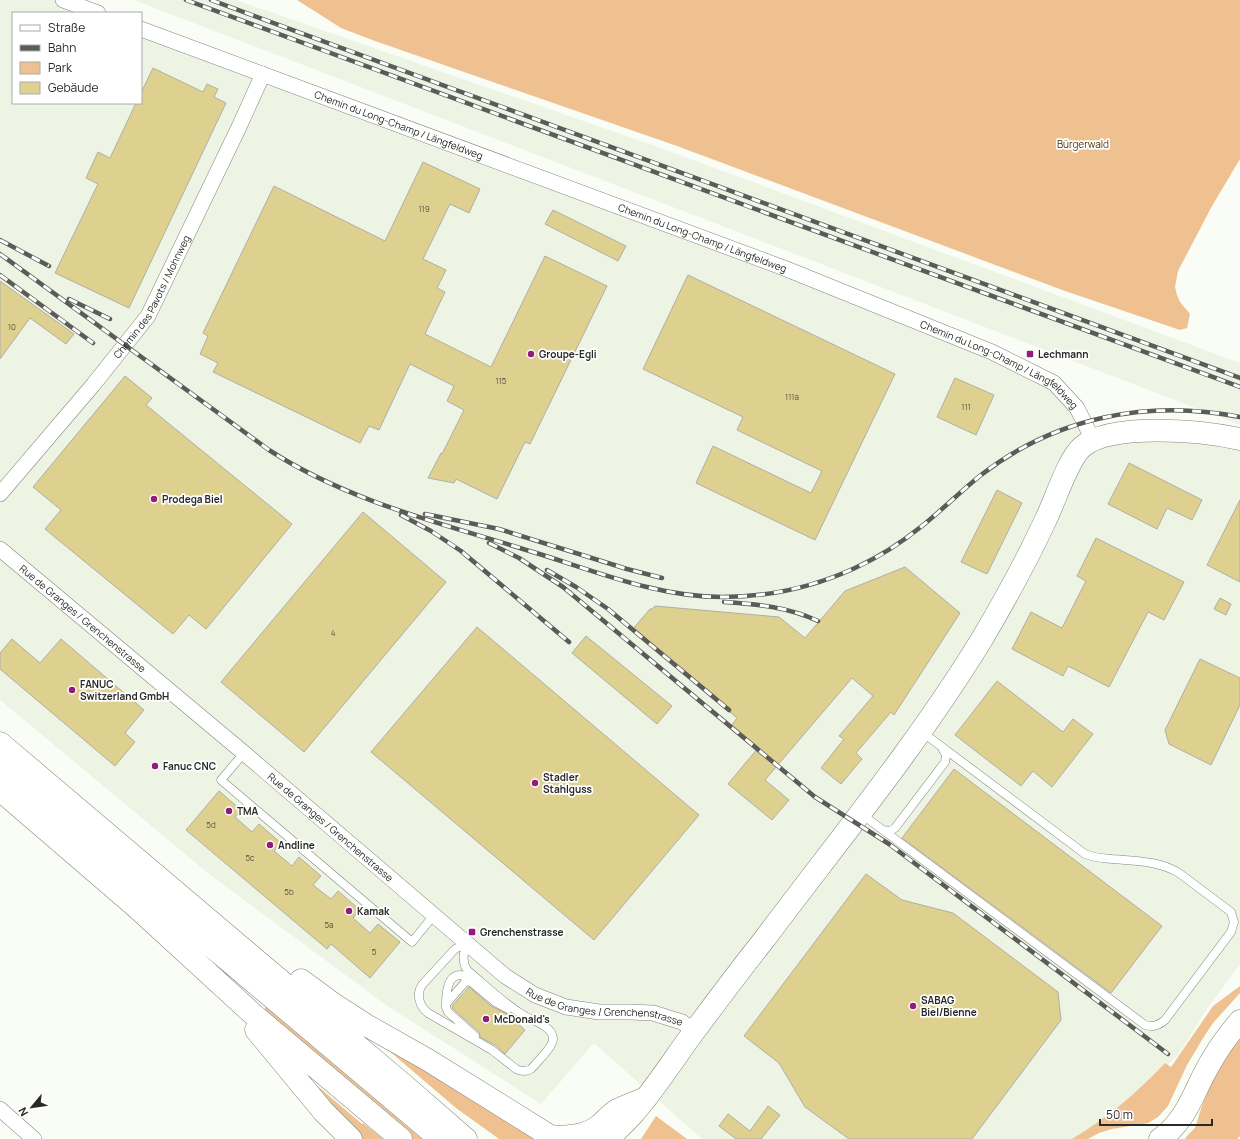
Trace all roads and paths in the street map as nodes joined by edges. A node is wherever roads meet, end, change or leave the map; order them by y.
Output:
1 (63, 0) edge
2 (95, 12) edge
3 (142, 29) edge
4 (263, 74) junction
5 (1240, 439) edge
6 (1092, 440) junction
7 (0, 494) edge
8 (0, 549) edge
9 (921, 731) junction
10 (0, 743) edge
11 (941, 747) junction
12 (244, 752) junction
13 (0, 768) edge
14 (0, 790) edge
15 (860, 813) junction
16 (39, 825) junction
17 (883, 830) junction
18 (142, 863) junction
19 (434, 915) junction
20 (467, 942) junction
21 (520, 1014) junction
22 (1240, 1021) edge
23 (694, 1031) junction
24 (492, 1050) junction
25 (405, 1086) junction
26 (646, 1098) junction
27 (0, 1109) edge
28 (552, 1137) edge
29 (34, 1139) edge
30 (351, 1139) edge
31 (401, 1139) edge
32 (440, 1139) edge
33 (466, 1139) edge
34 (478, 1139) edge
35 (608, 1139) edge
36 (626, 1139) edge
37 (1160, 1139) edge

1 - 2 street
3 - 4 street, Chemin du Long-Champ / Längfeldweg
4 - 6 street, Chemin du Long-Champ / Längfeldweg
4 - 7 street, Chemin des Pavots / Mohnweg
5 - 6 main road
6 - 9 main road
8 - 12 street, Rue de Granges / Grenchenstrasse
9 - 11 lane
9 - 15 main road
10 - 18 main road
11 - 17 lane
11 - 17 lane
12 - 19 street, Rue de Granges / Grenchenstrasse
12 - 19 lane
13 - 32 main road
14 - 16 main road
15 - 17 lane
15 - 23 main road
16 - 30 main road
16 - 31 main road
18 - 25 main road
18 - 28 main road
19 - 20 street, Rue de Granges / Grenchenstrasse
20 - 21 lane
20 - 23 street, Rue de Granges / Grenchenstrasse
20 - 24 lane
21 - 24 lane
21 - 24 lane
22 - 37 main road
23 - 26 main road
25 - 33 main road
25 - 34 main road
26 - 28 main road
26 - 35 main road
26 - 36 main road
27 - 29 street

